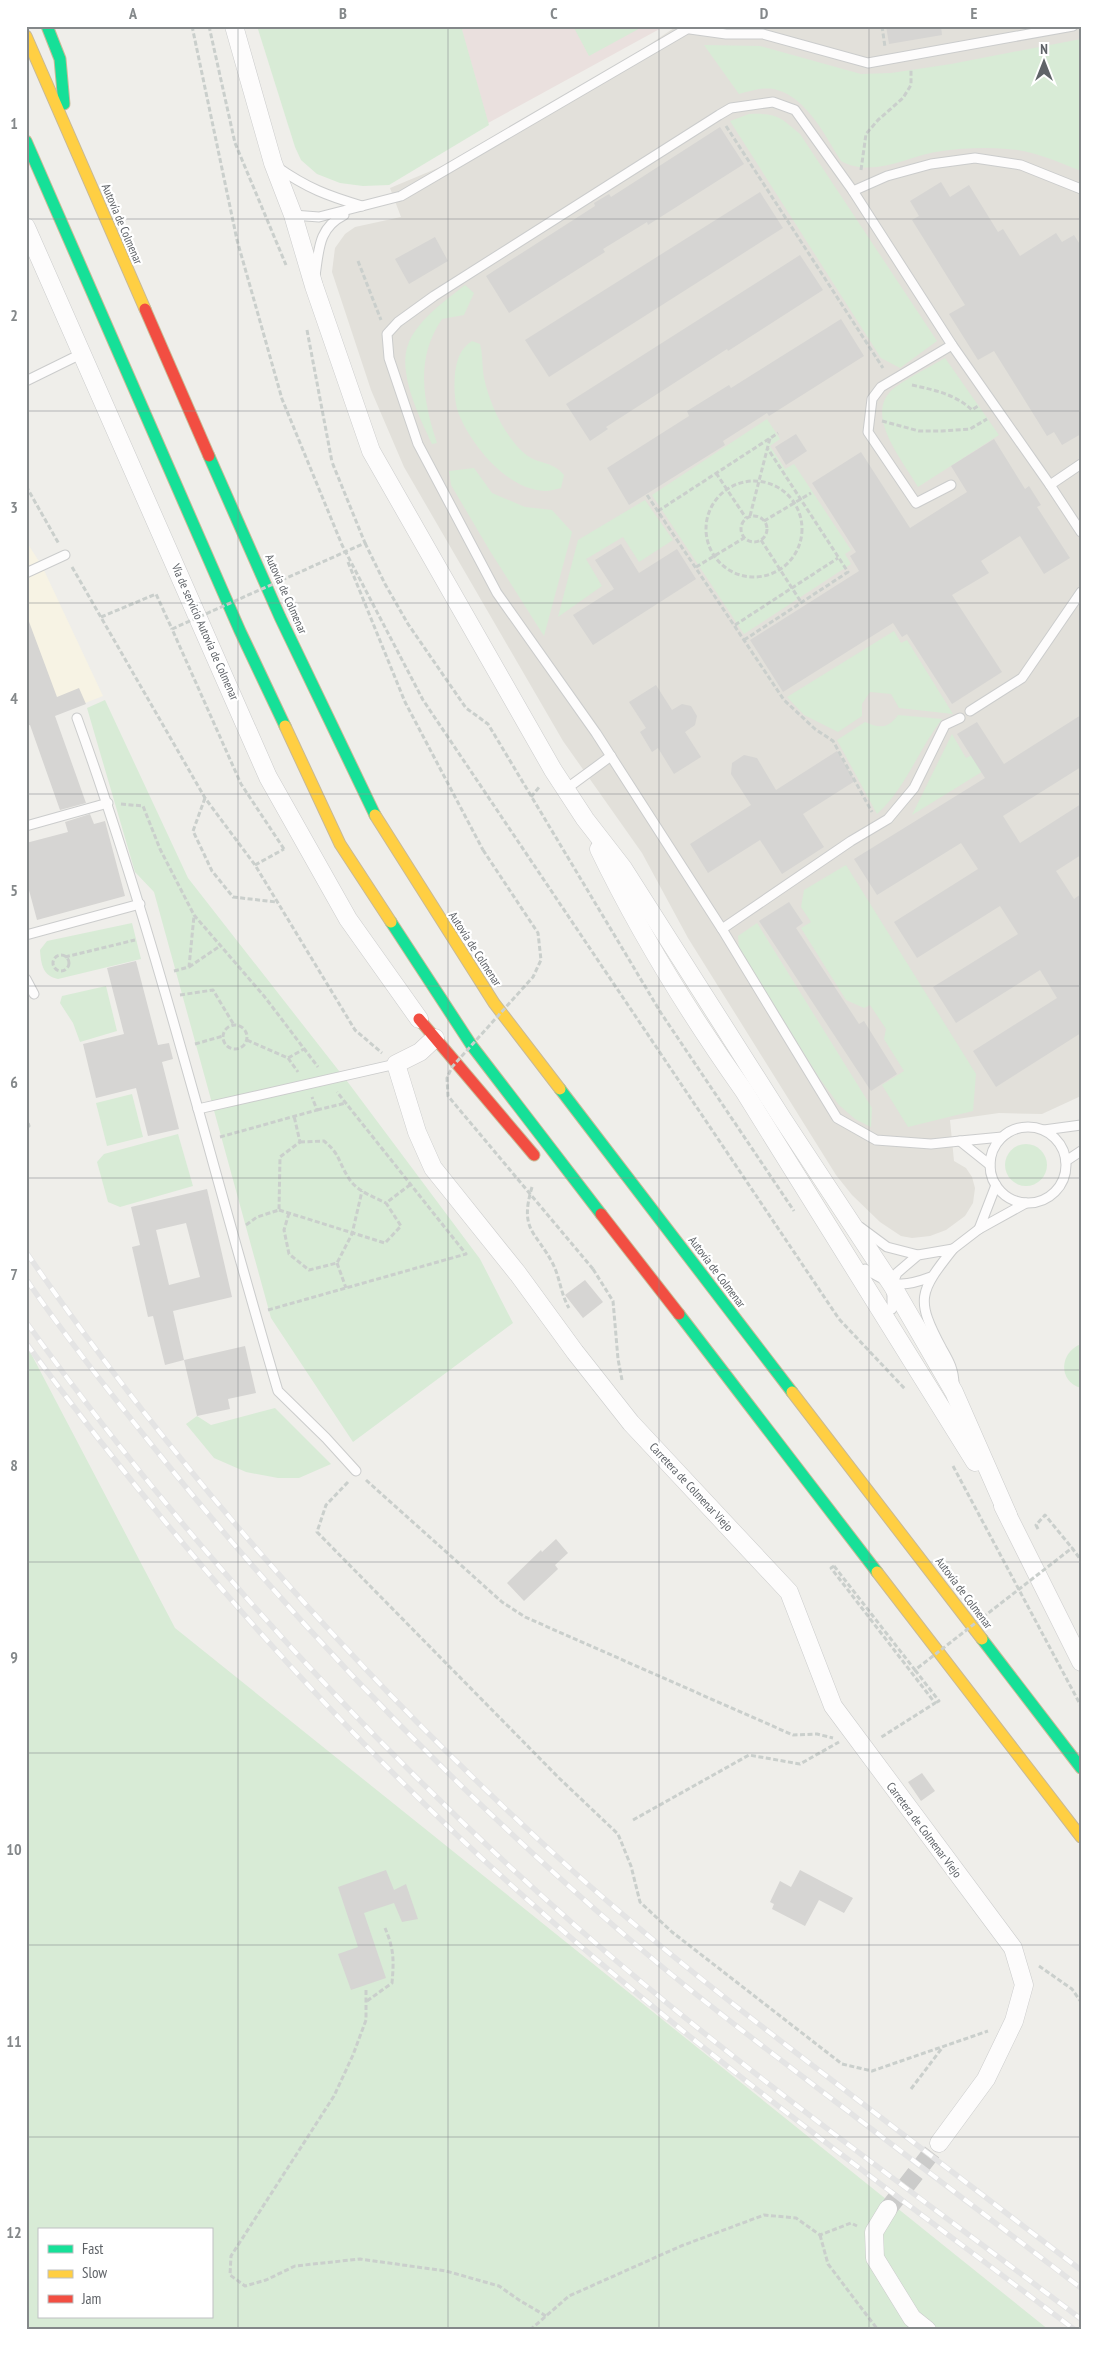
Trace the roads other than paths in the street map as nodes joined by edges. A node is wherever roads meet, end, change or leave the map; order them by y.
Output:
1 (47, 26) edge
2 (234, 26) edge
3 (1073, 26) edge
4 (691, 27) edge
5 (26, 36) edge
6 (66, 131) junction
7 (26, 141) edge
8 (272, 163) junction
9 (1081, 189) edge
10 (853, 191) junction
11 (362, 207) junction
12 (293, 215) junction
13 (26, 227) edge
14 (314, 286) junction
15 (952, 345) junction
16 (84, 353) junction
17 (26, 380) edge
18 (1081, 464) edge
19 (951, 485) dead end
20 (1050, 485) junction
21 (1081, 532) edge
22 (65, 555) road end
23 (26, 573) edge
24 (1081, 592) edge
25 (970, 711) dead end
26 (77, 718) dead end
27 (960, 718) dead end
28 (611, 756) junction
29 (566, 789) junction
30 (108, 803) junction
31 (585, 819) junction
32 (26, 826) edge
33 (140, 904) junction
34 (722, 929) junction
35 (26, 935) edge
36 (26, 979) edge
37 (34, 994) dead end
38 (419, 1019) joint
39 (435, 1038) junction
40 (396, 1064) junction
41 (744, 1091) junction
42 (198, 1109) junction
43 (1081, 1125) edge
44 (1044, 1130) junction
45 (1002, 1136) junction
46 (960, 1141) junction
47 (1081, 1151) edge
48 (1066, 1161) junction
49 (542, 1164) dead end
50 (990, 1165) junction
51 (996, 1185) junction
52 (1026, 1203) junction
53 (850, 1220) junction
54 (593, 1224) dead end
55 (979, 1229) junction
56 (954, 1249) junction
57 (918, 1255) junction
58 (866, 1268) joint
59 (931, 1276) junction
60 (892, 1284) junction
61 (892, 1309) joint
62 (738, 1389) junction
63 (954, 1392) junction
64 (356, 1472) road end
65 (1008, 1515) junction
66 (1081, 1662) edge
67 (1081, 1768) edge
68 (1081, 1836) edge
69 (939, 2143) tunnel mouth
70 (888, 2209) tunnel mouth
71 (927, 2330) edge

1 - 6 highway
2 - 8 street
3 - 4 lane
4 - 11 lane
5 - 6 highway, Autovía de Colmenar
6 - 67 highway, Autovía de Colmenar
7 - 62 highway
8 - 11 lane
8 - 12 street
9 - 10 lane
10 - 15 lane
10 - 28 lane
11 - 12 lane
11 - 14 lane
12 - 14 street
13 - 16 street, Vía de servicio Autovía de Colmenar
14 - 29 street
15 - 19 lane
15 - 20 lane
16 - 17 lane
16 - 38 street, Vía de servicio Autovía de Colmenar
18 - 20 lane
20 - 21 lane
22 - 23 lane
24 - 25 lane
26 - 30 lane
27 - 34 lane
28 - 29 lane
28 - 34 lane
29 - 31 street
30 - 32 lane
30 - 33 lane
31 - 41 street
31 - 53 street
33 - 35 lane
33 - 42 lane
34 - 46 lane
36 - 37 lane
38 - 39 highway
39 - 40 street
39 - 49 highway
40 - 42 lane
40 - 69 street, Carretera de Colmenar Viejo
41 - 58 street
41 - 65 street
42 - 64 lane
43 - 44 lane
44 - 45 lane
44 - 48 lane
45 - 46 lane
45 - 50 lane
46 - 50 lane
47 - 48 lane
48 - 52 lane
50 - 51 lane
51 - 52 lane
51 - 55 lane
52 - 55 lane
53 - 57 lane
53 - 60 street
54 - 62 highway
55 - 56 lane
56 - 57 lane
56 - 59 lane
57 - 60 lane
58 - 60 lane
59 - 60 lane
59 - 63 lane
60 - 61 lane
60 - 63 street
61 - 65 street
62 - 68 highway
63 - 65 street
65 - 66 street
70 - 71 street

